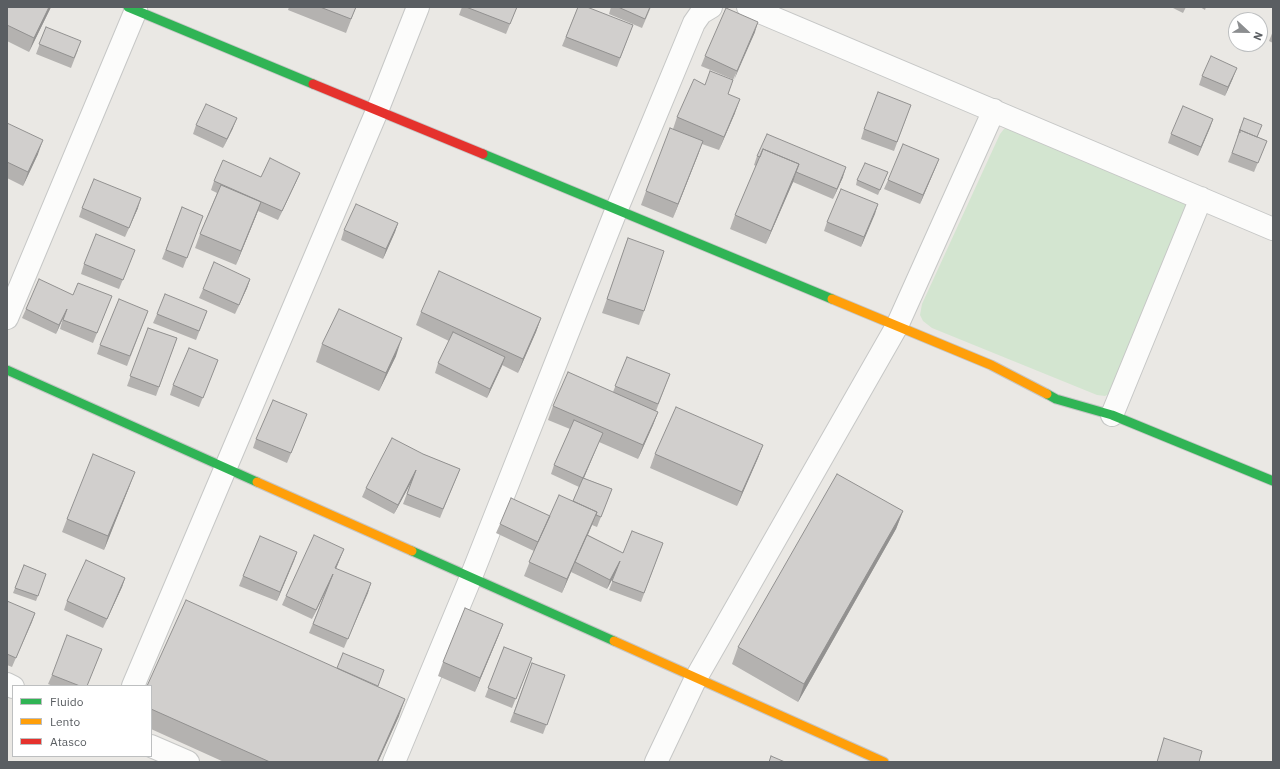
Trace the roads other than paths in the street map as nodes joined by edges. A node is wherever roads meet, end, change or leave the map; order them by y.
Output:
1 (418, 7) edge
2 (711, 7) edge
3 (748, 7) edge
4 (132, 9) edge
5 (994, 110) junction
6 (377, 111) junction
7 (1201, 198) junction
8 (616, 211) junction
9 (1273, 229) edge
10 (7, 318) edge
11 (897, 326) junction
12 (7, 370) edge
13 (1112, 415) junction
14 (226, 468) junction
15 (1273, 481) edge
16 (471, 577) junction
17 (696, 678) junction
18 (133, 685) edge
19 (152, 746) edge
20 (188, 762) edge
21 (394, 762) edge
22 (656, 762) edge
23 (884, 762) edge

1 - 6 street
2 - 8 street
3 - 5 street
4 - 6 street
4 - 10 street
5 - 7 street
5 - 11 street
6 - 8 street
6 - 14 street
7 - 9 street
7 - 13 street
8 - 11 street
8 - 16 street
11 - 13 street
11 - 17 street
12 - 14 street
13 - 15 street
14 - 16 street
14 - 18 street
16 - 17 street
16 - 21 street
17 - 22 street
17 - 23 street
19 - 20 street

